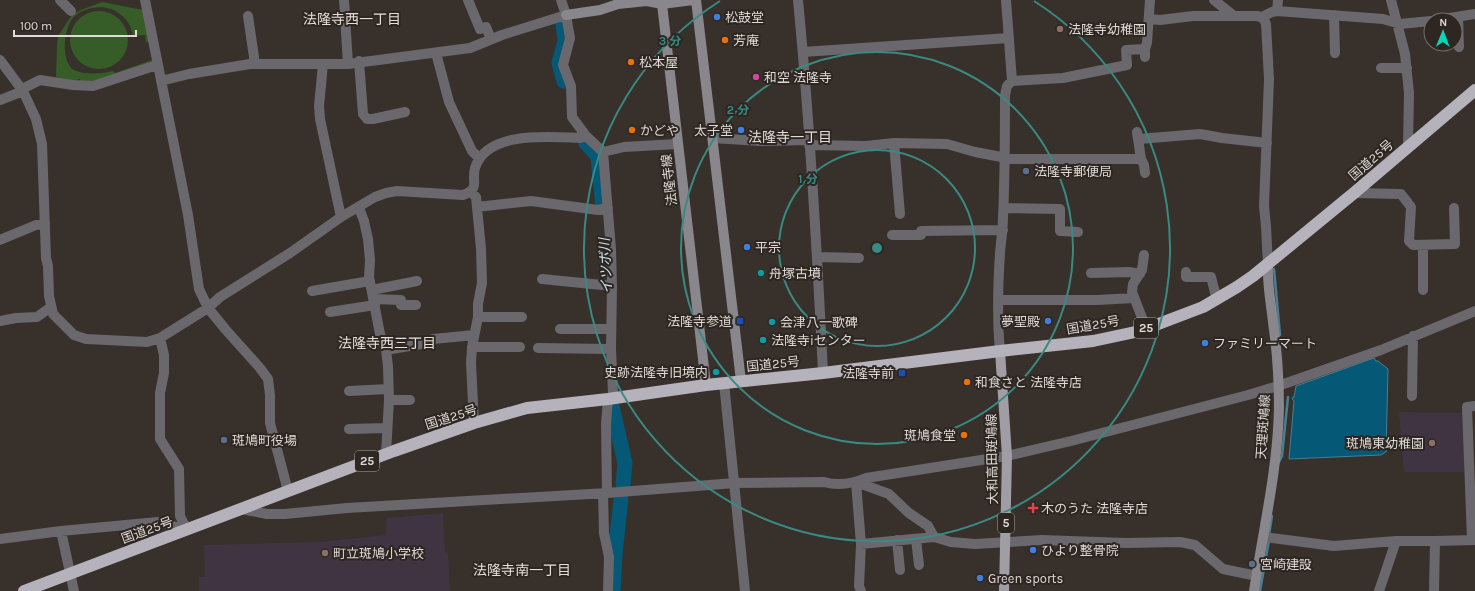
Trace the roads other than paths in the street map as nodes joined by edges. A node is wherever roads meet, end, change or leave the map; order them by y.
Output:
1 (60, 0) edge
2 (144, 0) edge
3 (344, 0) edge
4 (468, 0) edge
5 (561, 0) edge
6 (693, 0) edge
7 (696, 0) edge
8 (798, 0) edge
9 (1006, 0) edge
10 (1150, 0) edge
11 (1214, 0) edge
12 (1278, 0) edge
13 (1391, 0) edge
14 (662, 4) junction
15 (1277, 11) junction
16 (71, 12) dead end
17 (1475, 14) edge
18 (566, 15) junction
19 (1334, 15) junction
20 (248, 16) dead end
21 (1234, 16) junction
22 (1463, 16) edge
23 (1262, 17) junction
24 (1149, 19) junction
25 (1396, 22) junction
26 (1423, 22) edge
27 (1009, 38) junction
28 (491, 39) junction
29 (803, 52) junction
30 (436, 53) junction
31 (1335, 54) dead end
32 (0, 60) edge
33 (359, 61) junction
34 (254, 64) junction
35 (323, 64) junction
36 (348, 64) junction
37 (157, 65) junction
38 (1381, 68) dead end
39 (1406, 68) junction
40 (161, 81) junction
41 (1012, 81) junction
42 (22, 90) junction
43 (1475, 90) edge
44 (0, 100) edge
45 (405, 112) dead end
46 (586, 136) junction
47 (713, 138) junction
48 (809, 143) junction
49 (894, 143) junction
50 (1267, 143) junction
51 (677, 144) junction
52 (1408, 146) junction
53 (603, 152) junction
54 (1006, 157) junction
55 (479, 158) junction
56 (1141, 159) junction
57 (1145, 173) dead end
58 (471, 192) junction
59 (1354, 193) junction
60 (477, 207) junction
61 (359, 208) junction
62 (605, 208) junction
63 (1004, 208) junction
64 (1454, 208) dead end
65 (900, 214) dead end
66 (341, 217) junction
67 (45, 224) junction
68 (1003, 230) junction
69 (1078, 232) dead end
70 (892, 235) dead end
71 (0, 240) edge
72 (1423, 245) junction
73 (1144, 255) dead end
74 (817, 257) junction
75 (859, 258) dead end
76 (1268, 265) junction
77 (1186, 272) dead end
78 (1091, 273) dead end
79 (1140, 274) junction
80 (542, 279) dead end
81 (417, 281) dead end
82 (609, 285) junction
83 (1423, 290) dead end
84 (312, 291) dead end
85 (373, 294) junction
86 (1134, 298) junction
87 (999, 300) junction
88 (1216, 300) junction
89 (416, 305) dead end
90 (51, 307) junction
91 (208, 308) junction
92 (1475, 311) edge
93 (330, 312) dead end
94 (478, 316) junction
95 (522, 317) dead end
96 (0, 322) edge
97 (560, 328) dead end
98 (1146, 328) junction
99 (609, 329) junction
100 (474, 335) junction
101 (1412, 336) junction
102 (160, 338) junction
103 (433, 338) dead end
104 (421, 344) dead end
105 (520, 347) dead end
106 (472, 348) junction
107 (538, 348) dead end
108 (609, 349) junction
109 (386, 350) junction
110 (1000, 351) junction
111 (822, 373) junction
112 (741, 381) junction
113 (724, 383) junction
114 (706, 385) junction
115 (1278, 386) junction
116 (388, 389) junction
117 (349, 391) dead end
118 (611, 396) junction
119 (1412, 396) dead end
120 (389, 400) junction
121 (410, 400) dead end
122 (1475, 406) edge
123 (474, 423) junction
124 (387, 428) junction
125 (349, 429) dead end
126 (386, 454) junction
127 (1007, 456) junction
128 (856, 482) junction
129 (735, 483) junction
130 (288, 491) junction
131 (605, 493) junction
132 (241, 509) junction
133 (187, 530) junction
134 (61, 531) junction
135 (934, 537) junction
136 (1267, 537) junction
137 (916, 538) junction
138 (0, 539) edge
139 (897, 540) junction
140 (1435, 540) junction
141 (1473, 540) edge
142 (1396, 541) junction
143 (1005, 543) junction
144 (861, 544) junction
145 (919, 565) dead end
146 (900, 570) dead end
147 (69, 573) junction
148 (1257, 576) junction
149 (24, 591) edge
150 (74, 591) edge
151 (608, 591) edge
152 (746, 591) edge
153 (861, 591) edge
154 (1004, 591) edge
155 (1254, 591) edge
156 (1379, 591) edge
157 (1434, 591) edge

1 - 16 street
2 - 37 street
3 - 36 street
4 - 28 street
5 - 18 street
6 - 14 main road
7 - 47 main road
8 - 29 street
9 - 27 street
10 - 24 street
11 - 21 street
12 - 15 street
13 - 25 street
14 - 18 main road
14 - 51 main road, 法隆寺線
15 - 19 street
15 - 23 street
17 - 22 street
18 - 28 street
18 - 46 street
19 - 25 street
19 - 31 street
20 - 34 street
21 - 23 street
21 - 24 street
23 - 50 street
24 - 41 street
25 - 26 street
25 - 39 street
27 - 29 street
27 - 41 street
28 - 30 street
29 - 48 street
30 - 33 street
30 - 55 street
32 - 42 street
33 - 36 street
33 - 45 street
34 - 35 street
34 - 40 street
35 - 36 street
35 - 66 street
37 - 40 street
37 - 42 street
38 - 39 street
39 - 52 street
40 - 91 street
41 - 54 street
42 - 44 street
42 - 67 street
43 - 52 highway, 国道25号 / 25
46 - 53 street
46 - 55 street
47 - 48 street
47 - 112 main road
48 - 49 street
48 - 74 street
49 - 54 street
49 - 65 street
50 - 56 street
50 - 76 street
51 - 53 street
51 - 114 main road, 法隆寺線
52 - 59 highway, 国道25号 / 25
53 - 62 street
54 - 56 street
54 - 63 street
55 - 58 street
56 - 57 street
58 - 60 street
58 - 61 street
59 - 72 street
59 - 76 highway, 国道25号 / 25
60 - 62 street
60 - 94 street
61 - 66 street
61 - 85 street
62 - 82 street
63 - 68 street
63 - 69 street
64 - 72 street
66 - 91 street
67 - 71 street
67 - 90 street
68 - 70 street
68 - 87 street
72 - 83 street
73 - 79 street
74 - 75 street
74 - 111 street
76 - 88 highway, 国道25号 / 25
76 - 115 main road, 天理斑鳩線
77 - 88 street
78 - 79 street
79 - 86 street
80 - 82 street
81 - 85 street
82 - 99 street
84 - 85 street
85 - 89 street
85 - 93 street
85 - 109 street
86 - 87 street
86 - 98 street
87 - 110 street
88 - 98 highway, 国道25号 / 25
90 - 96 street
90 - 102 street
91 - 102 street
91 - 130 street
92 - 101 street
94 - 95 street
94 - 100 street
97 - 99 street
98 - 110 highway, 国道25号 / 25
99 - 108 street
100 - 103 street
100 - 106 street
101 - 115 street
101 - 119 street
102 - 133 street
104 - 109 street
105 - 106 street
106 - 123 street
107 - 108 street
108 - 118 street
109 - 116 street
110 - 111 highway, 国道25号 / 25
110 - 127 main road, 大和高田斑鳩線 / 5
111 - 112 highway, 国道25号 / 25
112 - 113 highway, 国道25号 / 25
113 - 114 highway, 国道25号 / 25
113 - 129 street
114 - 118 highway, 国道25号 / 25
115 - 127 street
115 - 136 main road, 天理斑鳩線
116 - 117 street
116 - 120 street
118 - 123 highway, 国道25号 / 25
118 - 131 street
120 - 121 street
120 - 124 street
122 - 141 street
123 - 126 highway, 国道25号 / 25
124 - 125 street
124 - 126 street
126 - 130 highway, 国道25号 / 25
127 - 128 street
127 - 143 main road, 大和高田斑鳩線 / 5
128 - 129 street
128 - 135 street
128 - 144 street
129 - 131 street
129 - 152 street
130 - 132 highway, 国道25号 / 25
131 - 132 street
131 - 151 street
132 - 133 highway, 国道25号 / 25
133 - 134 street
133 - 147 highway, 国道25号 / 25
134 - 138 street
134 - 147 street
135 - 137 street
135 - 143 street
136 - 142 street
136 - 148 main road, 天理斑鳩線
137 - 139 street
137 - 145 street
139 - 144 street
139 - 146 street
140 - 141 street
140 - 142 street
140 - 157 street
142 - 156 street
143 - 148 street
143 - 154 main road, 大和高田斑鳩線 / 5
144 - 153 street
147 - 149 highway, 国道25号 / 25
147 - 150 street
148 - 155 main road, 天理斑鳩線

